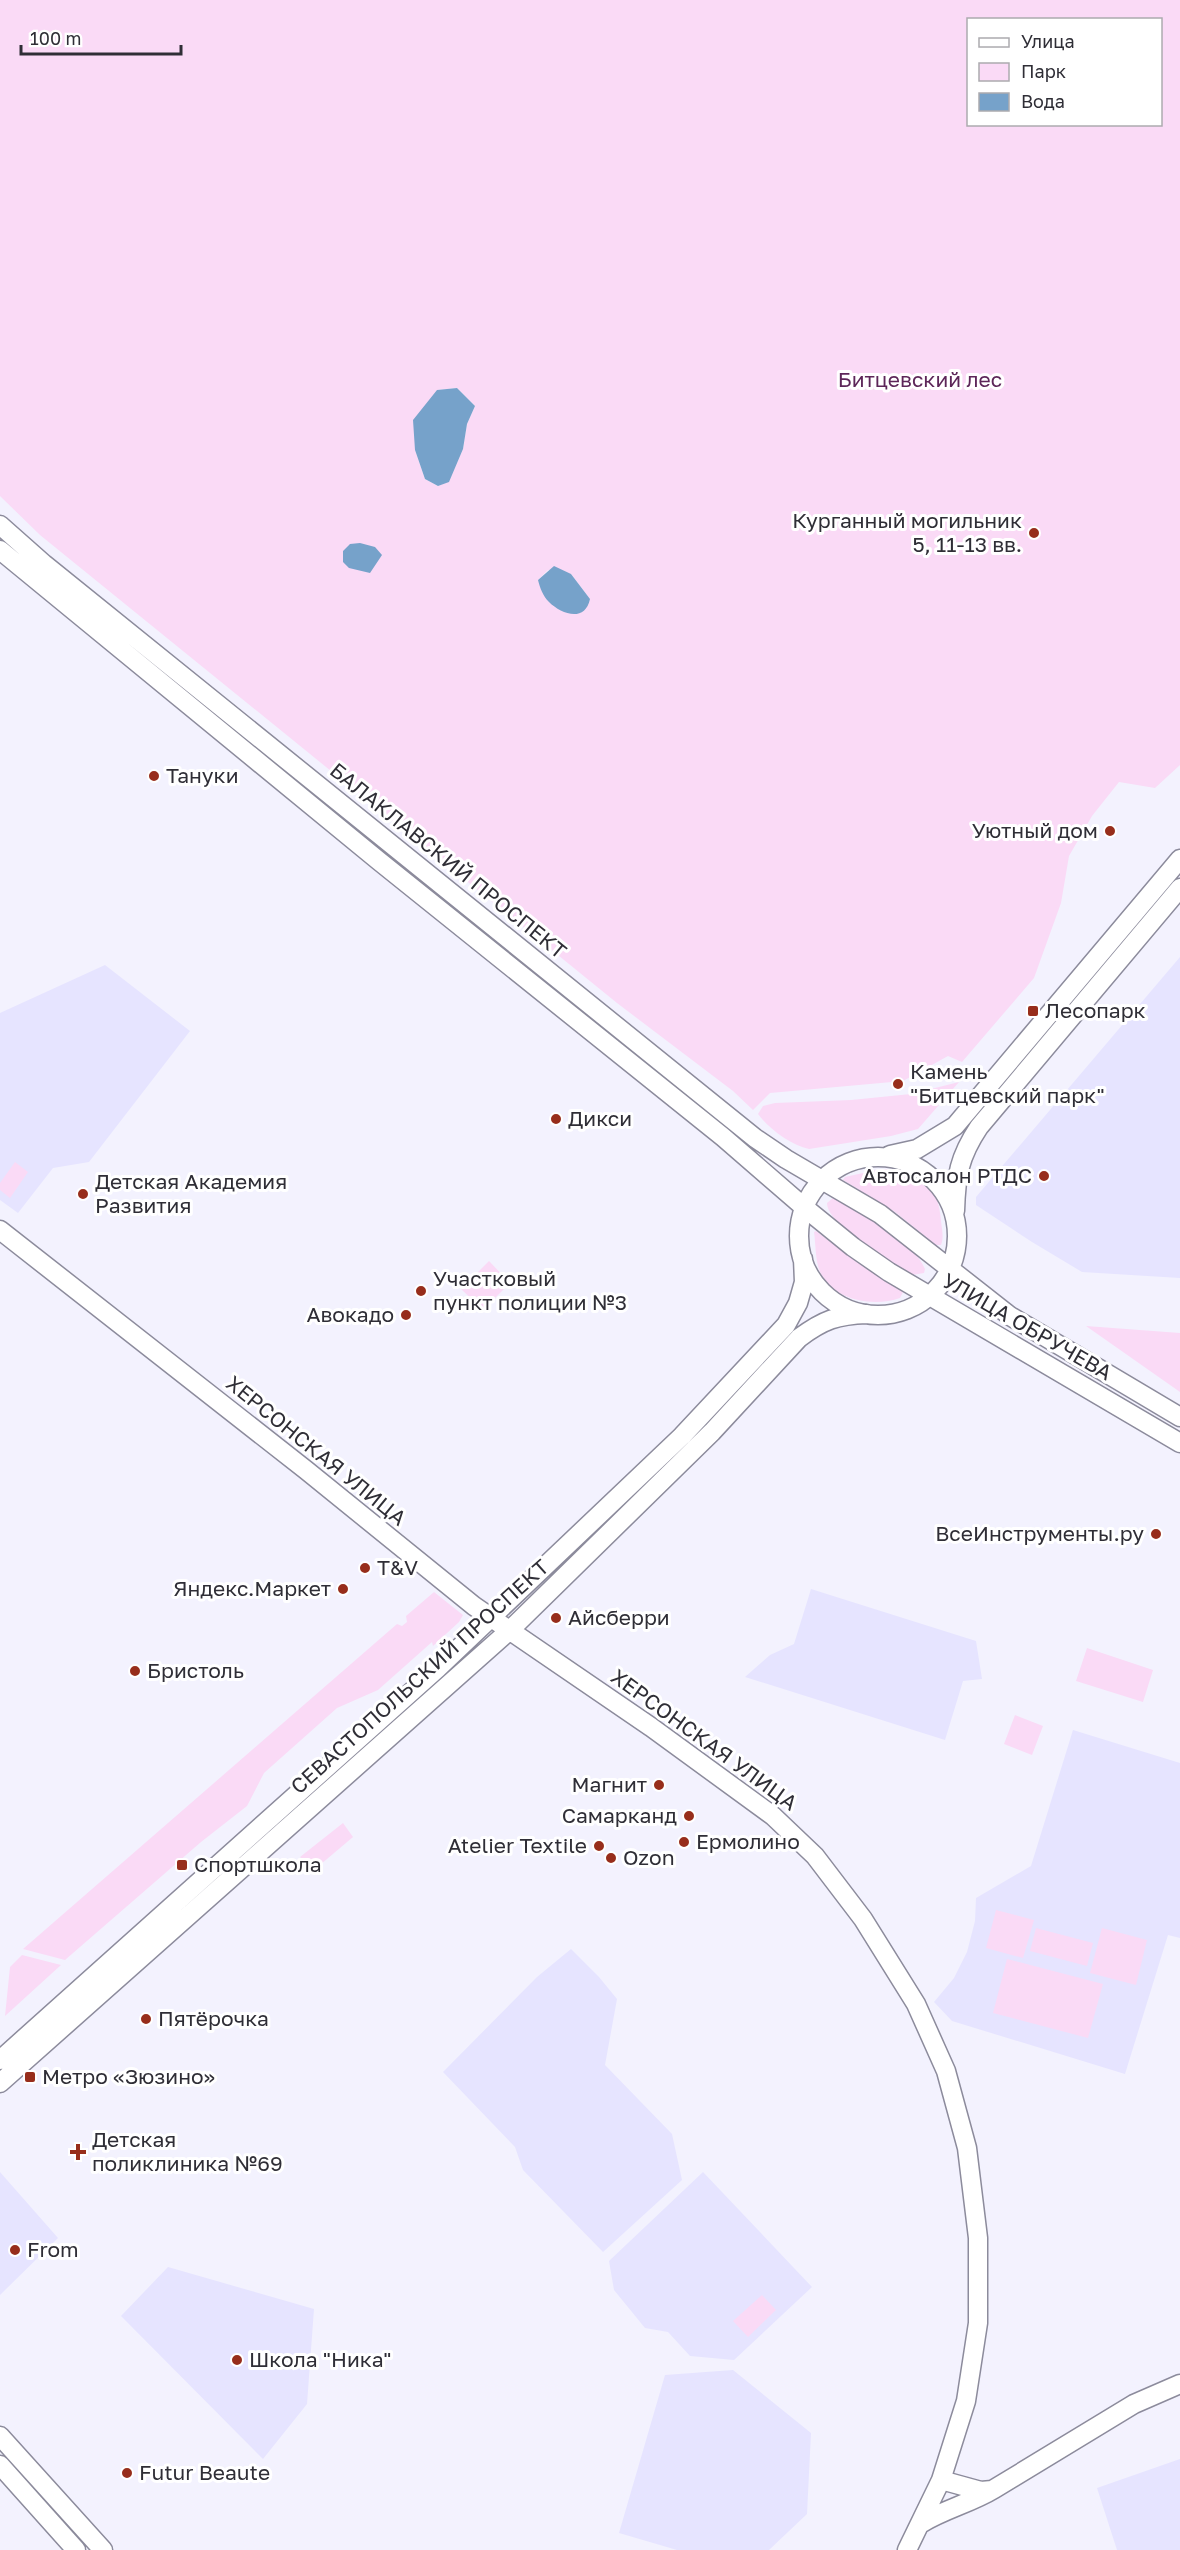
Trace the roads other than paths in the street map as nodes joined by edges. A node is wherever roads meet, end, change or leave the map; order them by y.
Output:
1 (0, 525) edge
2 (0, 550) edge
3 (1180, 859) edge
4 (1180, 888) edge
5 (882, 1156) junction
6 (820, 1179) junction
7 (805, 1208) junction
8 (954, 1213) junction
9 (880, 1214) joint
10 (0, 1230) edge
11 (853, 1248) joint
12 (803, 1258) junction
13 (949, 1268) junction
14 (930, 1296) junction
15 (867, 1314) junction
16 (1180, 1418) edge
17 (1180, 1443) edge
18 (492, 1617) junction
19 (510, 1630) junction
20 (0, 2060) edge
21 (0, 2083) edge
22 (1180, 2384) edge
23 (0, 2436) edge
24 (0, 2465) edge
25 (941, 2480) junction
26 (994, 2489) junction
27 (922, 2523) junction
28 (76, 2550) edge
29 (103, 2550) edge
30 (907, 2550) edge

1 - 6 main road, БАЛАКЛАВСКИЙ ПРОСПЕКТ
2 - 7 main road, БАЛАКЛАВСКИЙ ПРОСПЕКТ
3 - 5 main road
4 - 8 main road
5 - 6 main road
5 - 8 main road
6 - 7 main road
6 - 9 main road, БАЛАКЛАВСКИЙ ПРОСПЕКТ
7 - 11 main road, БАЛАКЛАВСКИЙ ПРОСПЕКТ
7 - 12 main road, СЕВАСТОПОЛЬСКИЙ ПРОСПЕКТ
8 - 13 main road
9 - 13 main road, УЛИЦА ОБРУЧЕВА
10 - 18 main road, ХЕРСОНСКАЯ УЛИЦА
11 - 14 main road, УЛИЦА ОБРУЧЕВА
12 - 15 main road
12 - 18 main road, СЕВАСТОПОЛЬСКИЙ ПРОСПЕКТ
13 - 14 main road
13 - 16 main road, УЛИЦА ОБРУЧЕВА
14 - 15 main road, СЕВАСТОПОЛЬСКИЙ ПРОСПЕКТ
14 - 17 main road, УЛИЦА ОБРУЧЕВА
15 - 19 main road, СЕВАСТОПОЛЬСКИЙ ПРОСПЕКТ
18 - 19 main road, ХЕРСОНСКАЯ УЛИЦА
18 - 20 main road, СЕВАСТОПОЛЬСКИЙ ПРОСПЕКТ
19 - 21 main road, СЕВАСТОПОЛЬСКИЙ ПРОСПЕКТ
19 - 25 main road, ХЕРСОНСКАЯ УЛИЦА
22 - 26 main road
23 - 29 main road
24 - 28 main road
25 - 26 main road
25 - 27 main road, ХЕРСОНСКАЯ УЛИЦА
26 - 27 main road
27 - 30 main road, ХЕРСОНСКАЯ УЛИЦА

